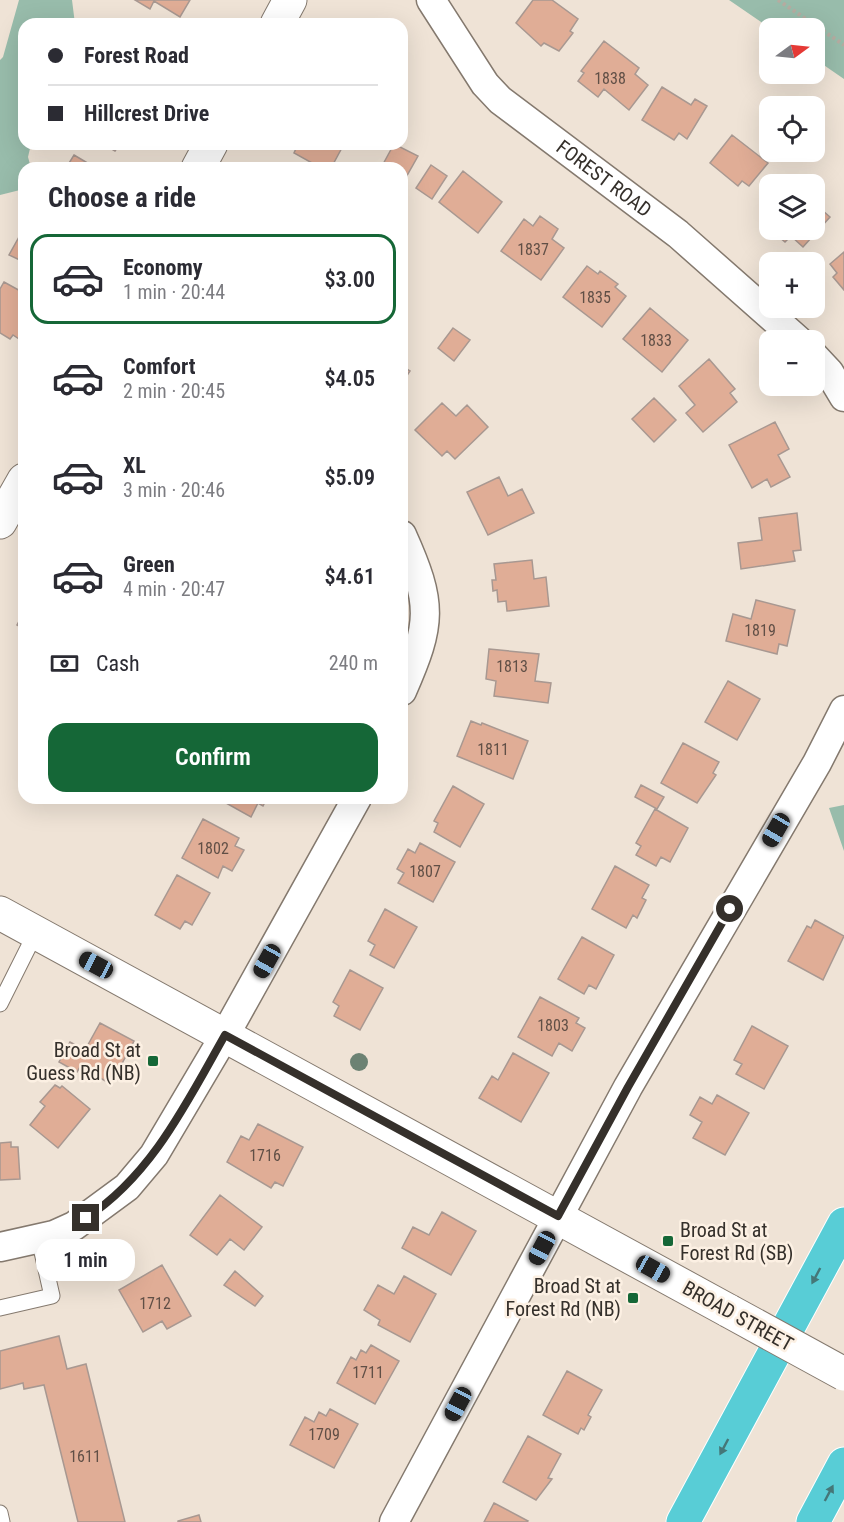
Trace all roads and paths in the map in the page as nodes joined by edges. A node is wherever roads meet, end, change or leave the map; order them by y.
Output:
1 (290, 0) edge
2 (431, 0) edge
3 (778, 0) edge
4 (280, 18) edge
5 (844, 45) edge
6 (787, 330) edge
7 (825, 368) edge
8 (844, 397) edge
9 (18, 490) edge
10 (0, 522) edge
11 (408, 550) edge
12 (408, 676) edge
13 (844, 710) edge
14 (354, 804) edge
15 (0, 913) edge
16 (36, 932) junction
17 (0, 1004) edge
18 (225, 1035) junction
19 (558, 1216) junction
20 (844, 1224) edge
21 (39, 1239) junction
22 (0, 1247) edge
23 (0, 1308) edge
24 (844, 1374) edge
25 (844, 1464) edge
26 (0, 1513) edge
27 (2, 1522) edge
28 (394, 1522) edge
29 (683, 1522) edge
30 (813, 1522) edge

1 - 4 main road
2 - 6 street, FOREST ROAD
3 - 5 path
7 - 8 street
9 - 10 main road
11 - 12 street
13 - 19 street
14 - 18 street
15 - 16 main road, BROAD STREET
16 - 17 lane
16 - 18 main road, BROAD STREET
18 - 19 main road, BROAD STREET
18 - 21 street
19 - 24 main road, BROAD STREET, bridge
19 - 28 street
20 -> 29 highway
21 - 22 street
21 - 23 lane
30 -> 25 highway
26 - 27 lane

